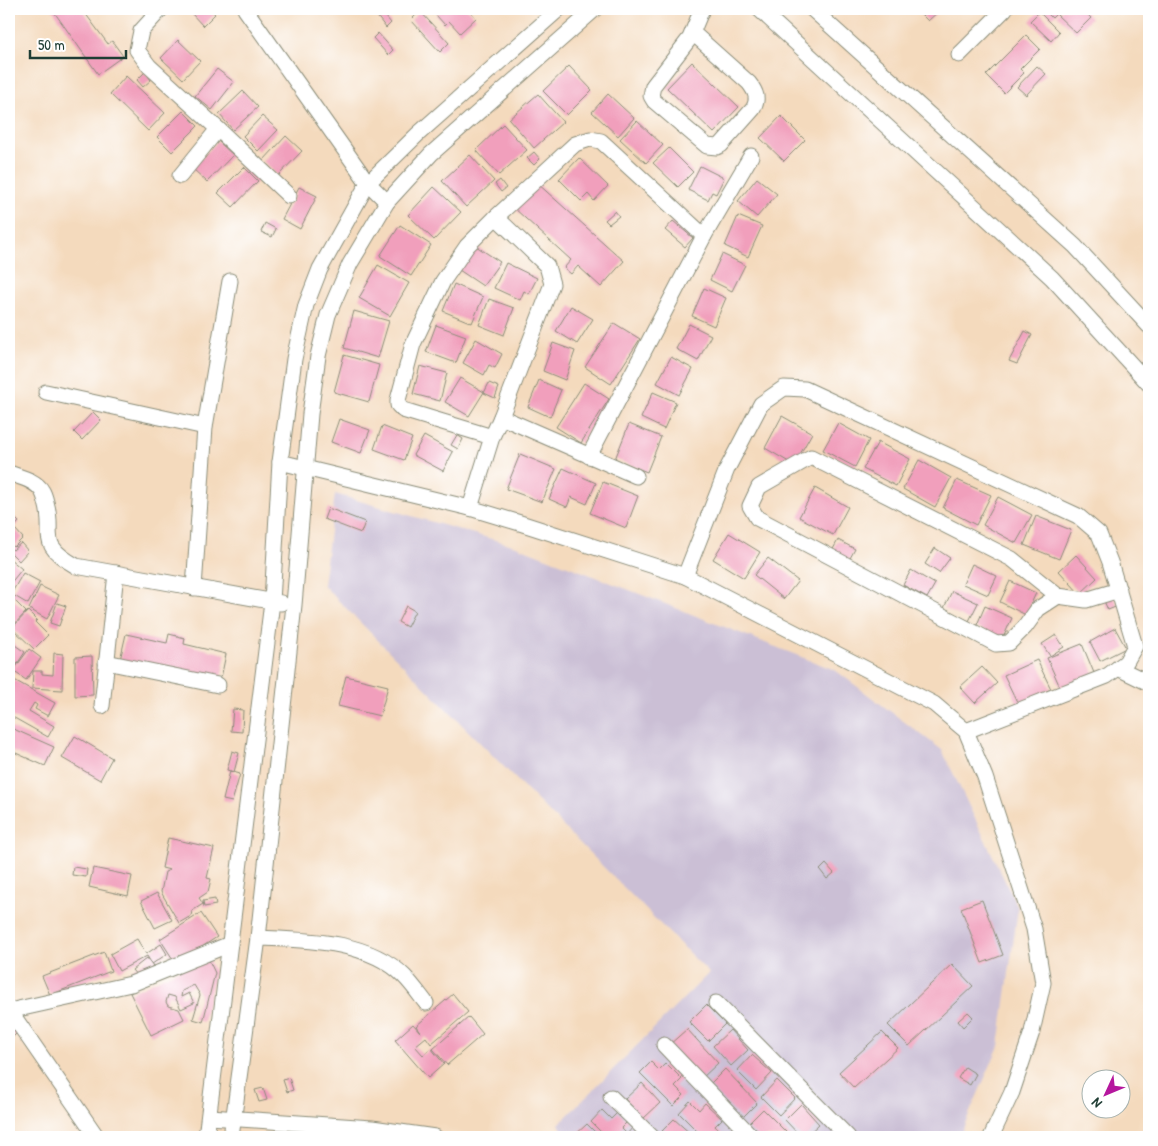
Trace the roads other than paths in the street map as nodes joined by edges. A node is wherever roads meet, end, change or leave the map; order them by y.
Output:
1 (161, 9) edge
2 (245, 9) edge
3 (559, 9) edge
4 (595, 9) edge
5 (702, 9) edge
6 (759, 9) edge
7 (812, 9) edge
8 (1001, 10) edge
9 (693, 33) junction
10 (959, 55) dead end
11 (218, 129) junction
12 (751, 156) dead end
13 (180, 176) dead end
14 (368, 183) junction
15 (289, 196) dead end
16 (387, 202) junction
17 (496, 217) junction
18 (704, 236) junction
19 (230, 281) dead end
20 (1149, 326) edge
21 (1149, 384) edge
22 (46, 392) dead end
23 (502, 417) junction
24 (205, 427) junction
25 (492, 437) junction
26 (589, 456) junction
27 (280, 462) junction
28 (305, 467) junction
29 (9, 473) edge
30 (636, 476) dead end
31 (470, 508) junction
32 (116, 573) junction
33 (685, 576) junction
34 (194, 588) junction
35 (1119, 590) junction
36 (1058, 596) junction
37 (272, 602) junction
38 (294, 605) junction
39 (106, 662) junction
40 (1118, 668) junction
41 (1149, 683) edge
42 (218, 685) dead end
43 (102, 706) dead end
44 (966, 731) junction
45 (258, 938) junction
46 (230, 944) junction
47 (426, 1002) dead end
48 (716, 1003) dead end
49 (10, 1011) edge
50 (664, 1045) dead end
51 (611, 1098) dead end
52 (210, 1116) junction
53 (234, 1118) junction
54 (371, 1133) edge
55 (96, 1137) edge
56 (206, 1137) edge
57 (231, 1137) edge
58 (435, 1137) edge
59 (652, 1137) edge
60 (752, 1137) edge
61 (848, 1137) edge
62 (991, 1137) edge

1 - 11 street
2 - 14 street
3 - 14 street
4 - 16 street
5 - 9 street
6 - 21 street
7 - 20 street
8 - 10 street
9 - 9 street
11 - 13 street
11 - 15 street
12 - 18 street
14 - 16 street
14 - 27 street
16 - 28 street
17 - 18 street
17 - 23 street
17 - 25 street
18 - 26 street
19 - 24 street
22 - 24 street
23 - 25 street
23 - 26 street
24 - 34 street
25 - 31 street
26 - 30 street
27 - 28 street
27 - 37 street
28 - 31 street
28 - 38 street
29 - 32 street
31 - 33 street
32 - 34 street
32 - 39 street
33 - 35 street
33 - 44 street
34 - 37 street
35 - 36 street
35 - 40 street
36 - 36 street
37 - 38 street
37 - 46 street
38 - 45 street
39 - 42 street
39 - 43 street
40 - 41 street
40 - 44 street
44 - 62 street
45 - 47 street
45 - 53 street
46 - 49 street
46 - 52 street
48 - 61 street
49 - 55 street
50 - 60 street
51 - 59 street
52 - 53 street
52 - 56 street
53 - 54 street
53 - 57 street
54 - 58 street

